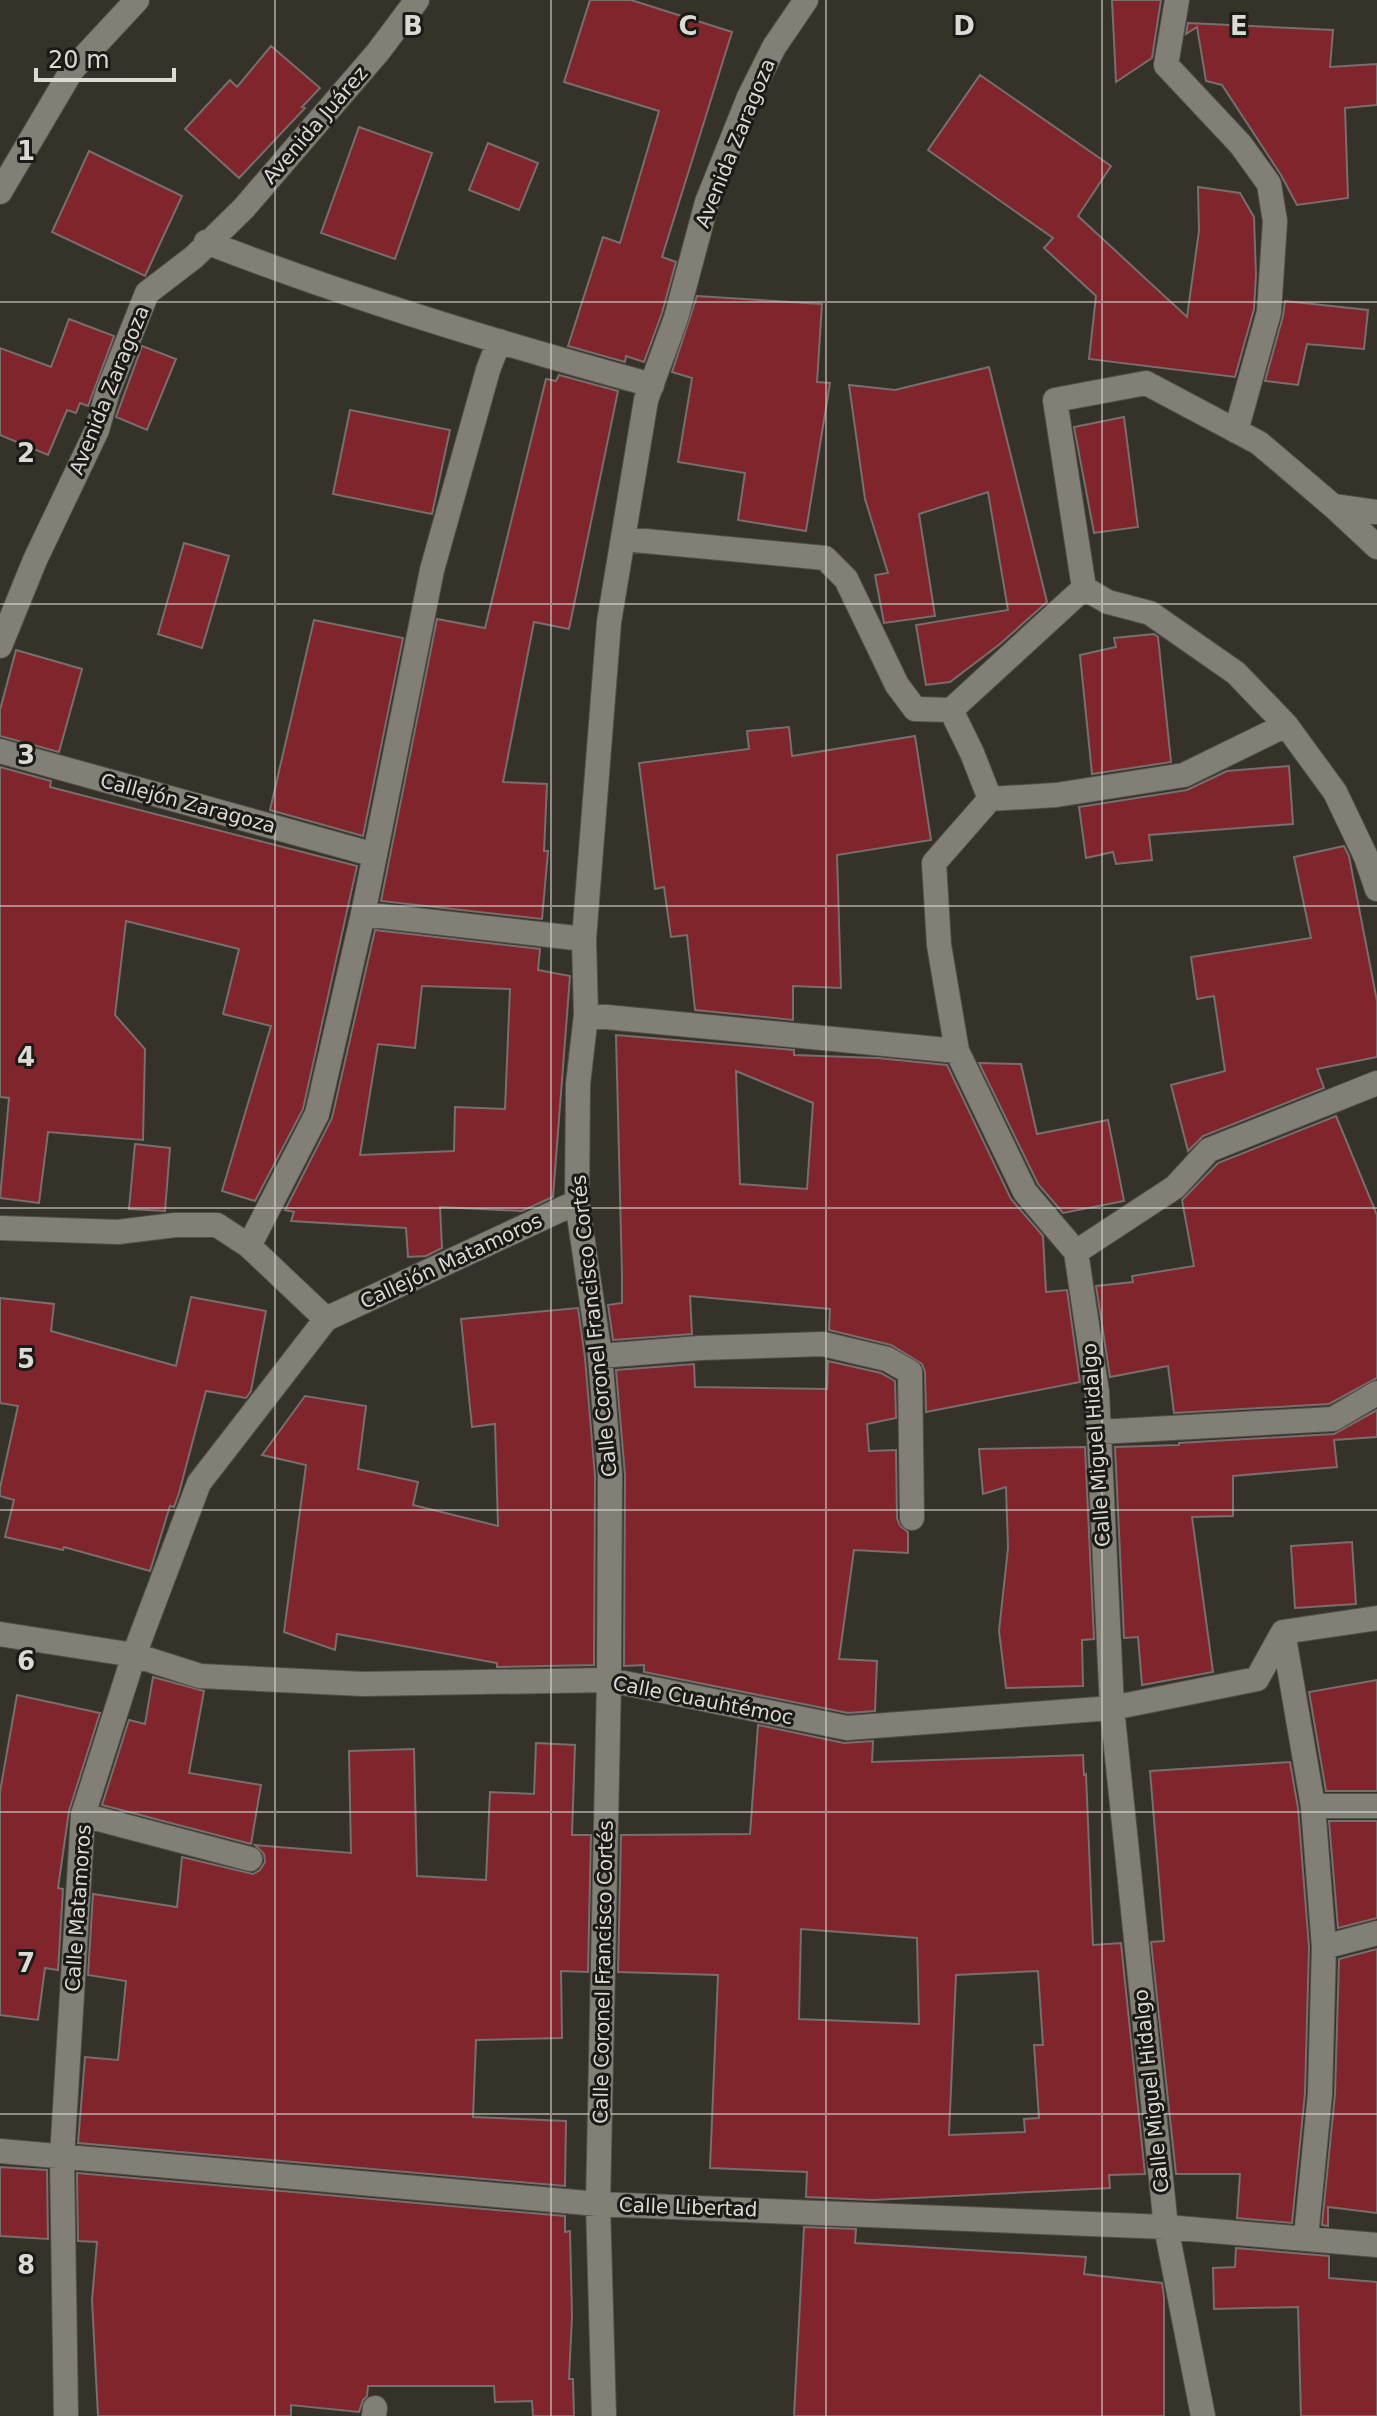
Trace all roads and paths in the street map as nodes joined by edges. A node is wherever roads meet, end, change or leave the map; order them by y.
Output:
1 (137, 0) edge
2 (417, 0) edge
3 (806, 0) edge
4 (1177, 0) edge
5 (0, 192) edge
6 (206, 242) junction
7 (499, 341) junction
8 (652, 385) junction
9 (1236, 431) junction
10 (1333, 506) junction
11 (1377, 512) edge
12 (624, 539) junction
13 (1377, 547) edge
14 (1084, 588) junction
15 (0, 646) edge
16 (951, 710) junction
17 (1286, 725) junction
18 (0, 751) edge
19 (990, 799) junction
20 (375, 855) junction
21 (1377, 889) edge
22 (363, 914) junction
23 (584, 939) junction
24 (586, 1015) junction
25 (957, 1051) junction
26 (1377, 1083) edge
27 (577, 1202) junction
28 (0, 1228) edge
29 (249, 1246) junction
30 (1076, 1252) junction
31 (326, 1319) junction
32 (600, 1356) junction
33 (1377, 1393) edge
34 (1099, 1432) junction
35 (912, 1518) dead end
36 (1377, 1618) edge
37 (1283, 1632) junction
38 (0, 1634) edge
39 (134, 1655) junction
40 (609, 1680) junction
41 (1112, 1708) junction
42 (1313, 1806) junction
43 (1377, 1806) edge
44 (83, 1815) junction
45 (250, 1859) dead end
46 (1377, 1933) edge
47 (1324, 1947) junction
48 (0, 2151) edge
49 (62, 2157) junction
50 (598, 2204) junction
51 (1166, 2227) junction
52 (1306, 2237) junction
53 (1377, 2245) edge
54 (66, 2416) edge
55 (604, 2416) edge
56 (1203, 2416) edge

1 - 5 street
2 - 6 street, Avenida Juárez
3 - 8 street, Avenida Zaragoza
4 - 9 street
6 - 7 street
6 - 15 street, Avenida Zaragoza
7 - 8 street
7 - 20 street
8 - 12 street, Calle Coronel Francisco Cortés
9 - 10 street
9 - 14 street
10 - 11 street
10 - 13 street
12 - 16 street
12 - 23 street, Calle Coronel Francisco Cortés
14 - 16 street
14 - 17 street
16 - 19 street
17 - 19 street
17 - 21 street
18 - 20 street, Callejón Zaragoza
19 - 25 street
20 - 22 street
22 - 23 street
22 - 29 street
23 - 24 street, Calle Coronel Francisco Cortés
24 - 25 street
24 - 27 street, Calle Coronel Francisco Cortés
25 - 30 street
26 - 30 street
27 - 31 street, Callejón Matamoros
27 - 32 street, Calle Coronel Francisco Cortés
28 - 29 street
29 - 31 street
30 - 34 street, Calle Miguel Hidalgo
31 - 39 street, Calle Matamoros
32 - 35 street
32 - 40 street, Calle Coronel Francisco Cortés
33 - 34 street
34 - 41 street, Calle Miguel Hidalgo
36 - 37 street
37 - 41 street, Calle Cuauhtémoc
37 - 42 street
38 - 39 street, Calle Cuauhtémoc
39 - 40 street, Calle Cuauhtémoc
39 - 44 street, Calle Matamoros
40 - 41 street, Calle Cuauhtémoc
40 - 50 street, Calle Coronel Francisco Cortés
41 - 51 street, Calle Miguel Hidalgo
42 - 43 street
42 - 47 street
44 - 45 street
44 - 49 street, Calle Matamoros
46 - 47 street
47 - 52 street
48 - 49 street, Calle Libertad
49 - 50 street, Calle Libertad
49 - 54 street, Calle Matamoros
50 - 51 street, Calle Libertad
50 - 55 street, Calle Coronel Francisco Cortés
51 - 52 street, Calle Libertad
51 - 56 street, Calle Miguel Hidalgo
52 - 53 street, Calle Libertad

